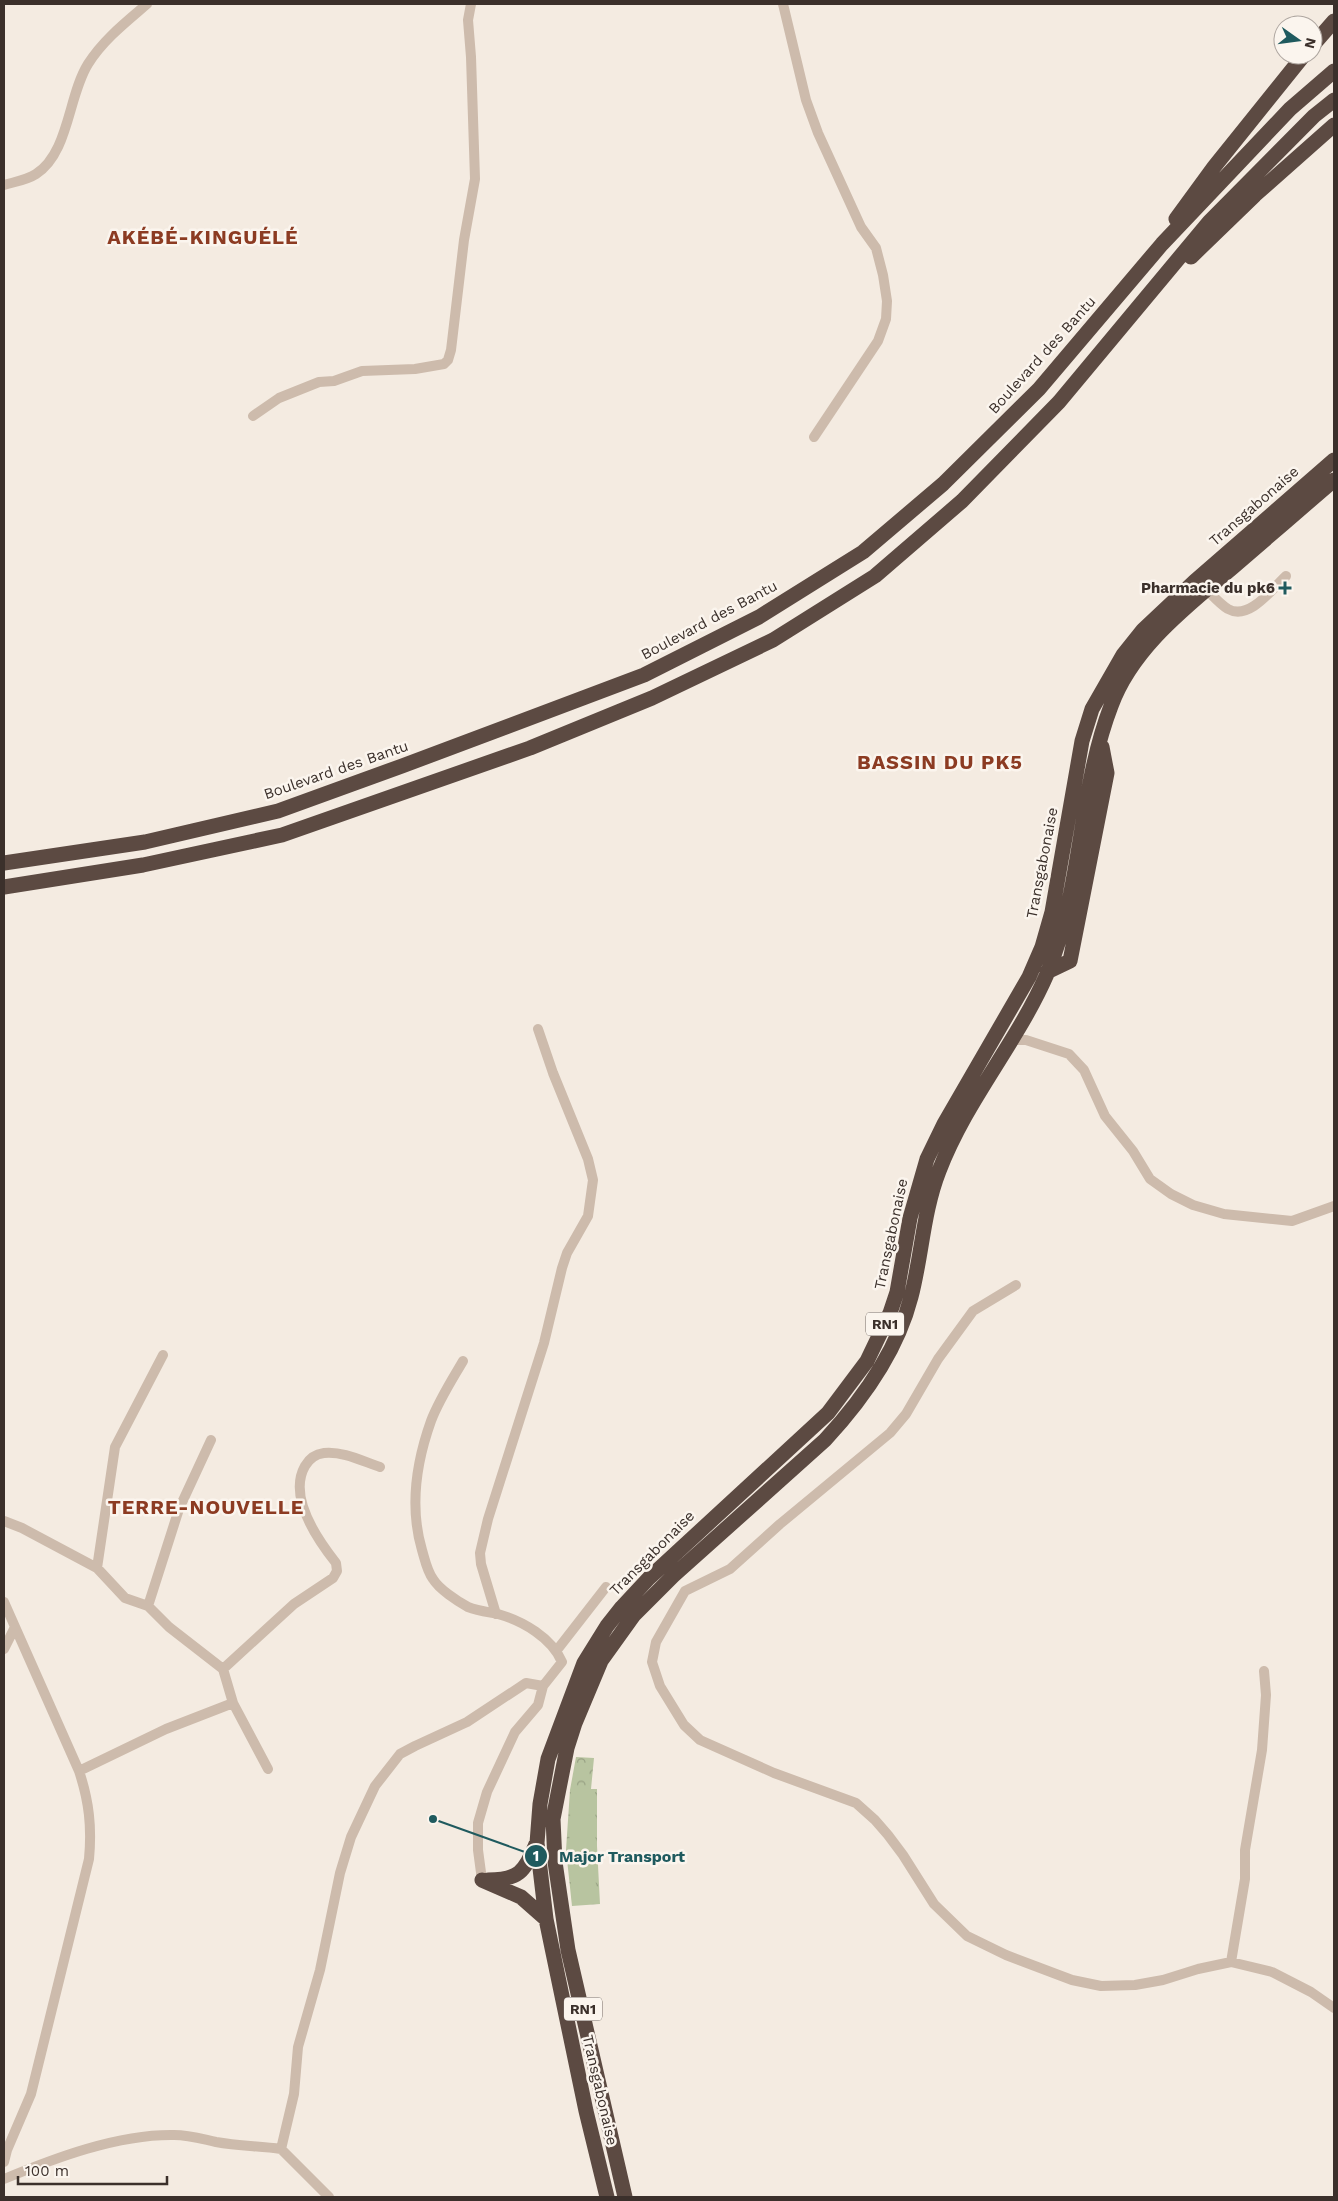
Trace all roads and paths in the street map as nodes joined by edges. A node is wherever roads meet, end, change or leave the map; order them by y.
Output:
1 (147, 4) edge
2 (471, 4) edge
3 (784, 4) edge
4 (1334, 21) edge
5 (1323, 34) edge
6 (1296, 65) edge
7 (1334, 72) edge
8 (1334, 100) edge
9 (1334, 125) edge
10 (4, 185) edge
11 (1162, 244) junction
12 (1152, 293) junction
13 (253, 416) dead end
14 (814, 437) dead end
15 (1334, 460) edge
16 (1334, 480) edge
17 (1286, 576) dead end
18 (1207, 590) junction
19 (4, 863) edge
20 (4, 887) edge
21 (538, 1029) dead end
22 (1011, 1040) junction
23 (1334, 1206) edge
24 (1016, 1285) dead end
25 (163, 1355) dead end
26 (463, 1361) dead end
27 (210, 1440) dead end
28 (380, 1467) dead end
29 (4, 1521) edge
30 (97, 1568) junction
31 (673, 1576) junction
32 (606, 1587) dead end
33 (684, 1591) junction
34 (4, 1602) edge
35 (148, 1606) junction
36 (496, 1614) junction
37 (15, 1626) junction
38 (4, 1649) edge
39 (557, 1650) junction
40 (223, 1669) junction
41 (1264, 1671) dead end
42 (544, 1686) junction
43 (233, 1703) junction
44 (268, 1769) dead end
45 (79, 1771) junction
46 (537, 1843) junction
47 (482, 1880) junction
48 (546, 1920) junction
49 (1231, 1962) junction
50 (1334, 2008) edge
51 (281, 2149) junction
52 (4, 2162) edge
53 (4, 2179) edge
54 (329, 2197) edge
55 (607, 2197) edge
56 (625, 2197) edge

1 - 10 street
2 - 13 street
3 - 14 street
4 - 5 highway
6 - 11 highway
7 - 11 highway, Boulevard des Bantu
8 - 12 highway
9 - 12 highway
11 - 19 highway, Boulevard des Bantu
12 - 20 highway
15 - 46 highway, Transgabonaise / RN1
16 - 18 highway, Transgabonaise / RN1
17 - 18 street
18 - 22 highway, Transgabonaise / RN1
21 - 36 street
22 - 23 street
22 - 31 highway, Transgabonaise / RN1
24 - 33 street
25 - 30 street
26 - 36 street
27 - 35 street
28 - 40 street
29 - 30 street
30 - 35 street
31 - 33 street
31 - 56 highway, Transgabonaise / RN1
32 - 39 street
33 - 49 street
34 - 37 street
35 - 40 street
36 - 39 street
37 - 38 street
37 - 45 street
39 - 42 street
40 - 43 street
41 - 49 street
42 - 47 street
42 - 51 street
43 - 44 street
43 - 45 street
45 - 52 street
46 - 47 highway
46 - 48 highway, Transgabonaise / RN1
47 - 48 highway
48 - 55 highway, Transgabonaise / RN1
49 - 50 street
51 - 53 street
51 - 54 street

